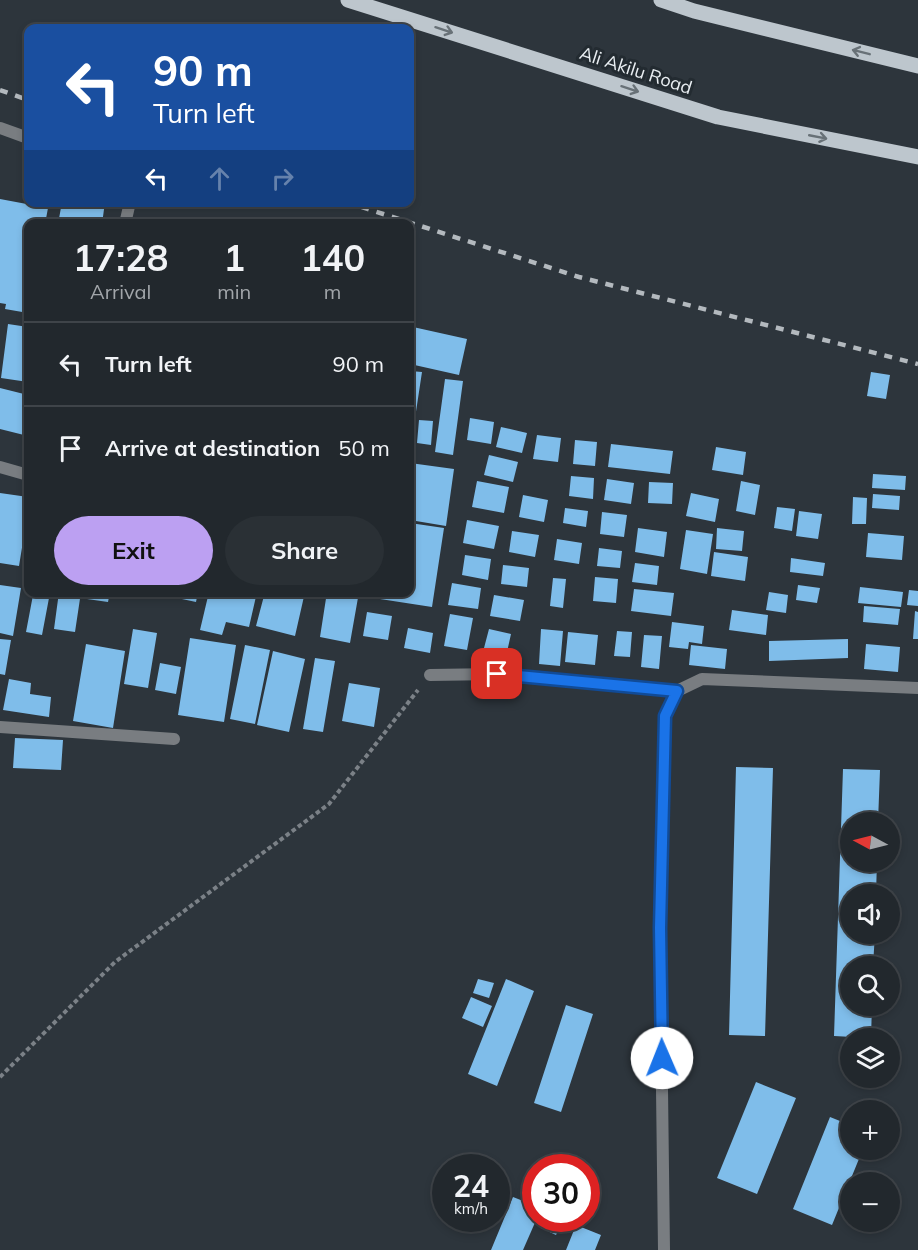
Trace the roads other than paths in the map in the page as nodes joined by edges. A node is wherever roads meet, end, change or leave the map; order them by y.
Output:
1 (348, 0) edge
2 (661, 0) edge
3 (918, 66) edge
4 (0, 128) edge
5 (24, 137) edge
6 (918, 158) edge
7 (0, 467) edge
8 (24, 474) edge
9 (430, 675) road end
10 (918, 688) edge
11 (677, 691) junction
12 (0, 727) edge
13 (174, 740) dead end
14 (664, 1250) edge

1 -> 6 main road, Ali Akilu Road
3 -> 2 main road
4 - 5 street
7 - 8 street
9 - 11 street
10 - 11 street
11 - 14 street
12 - 13 street

